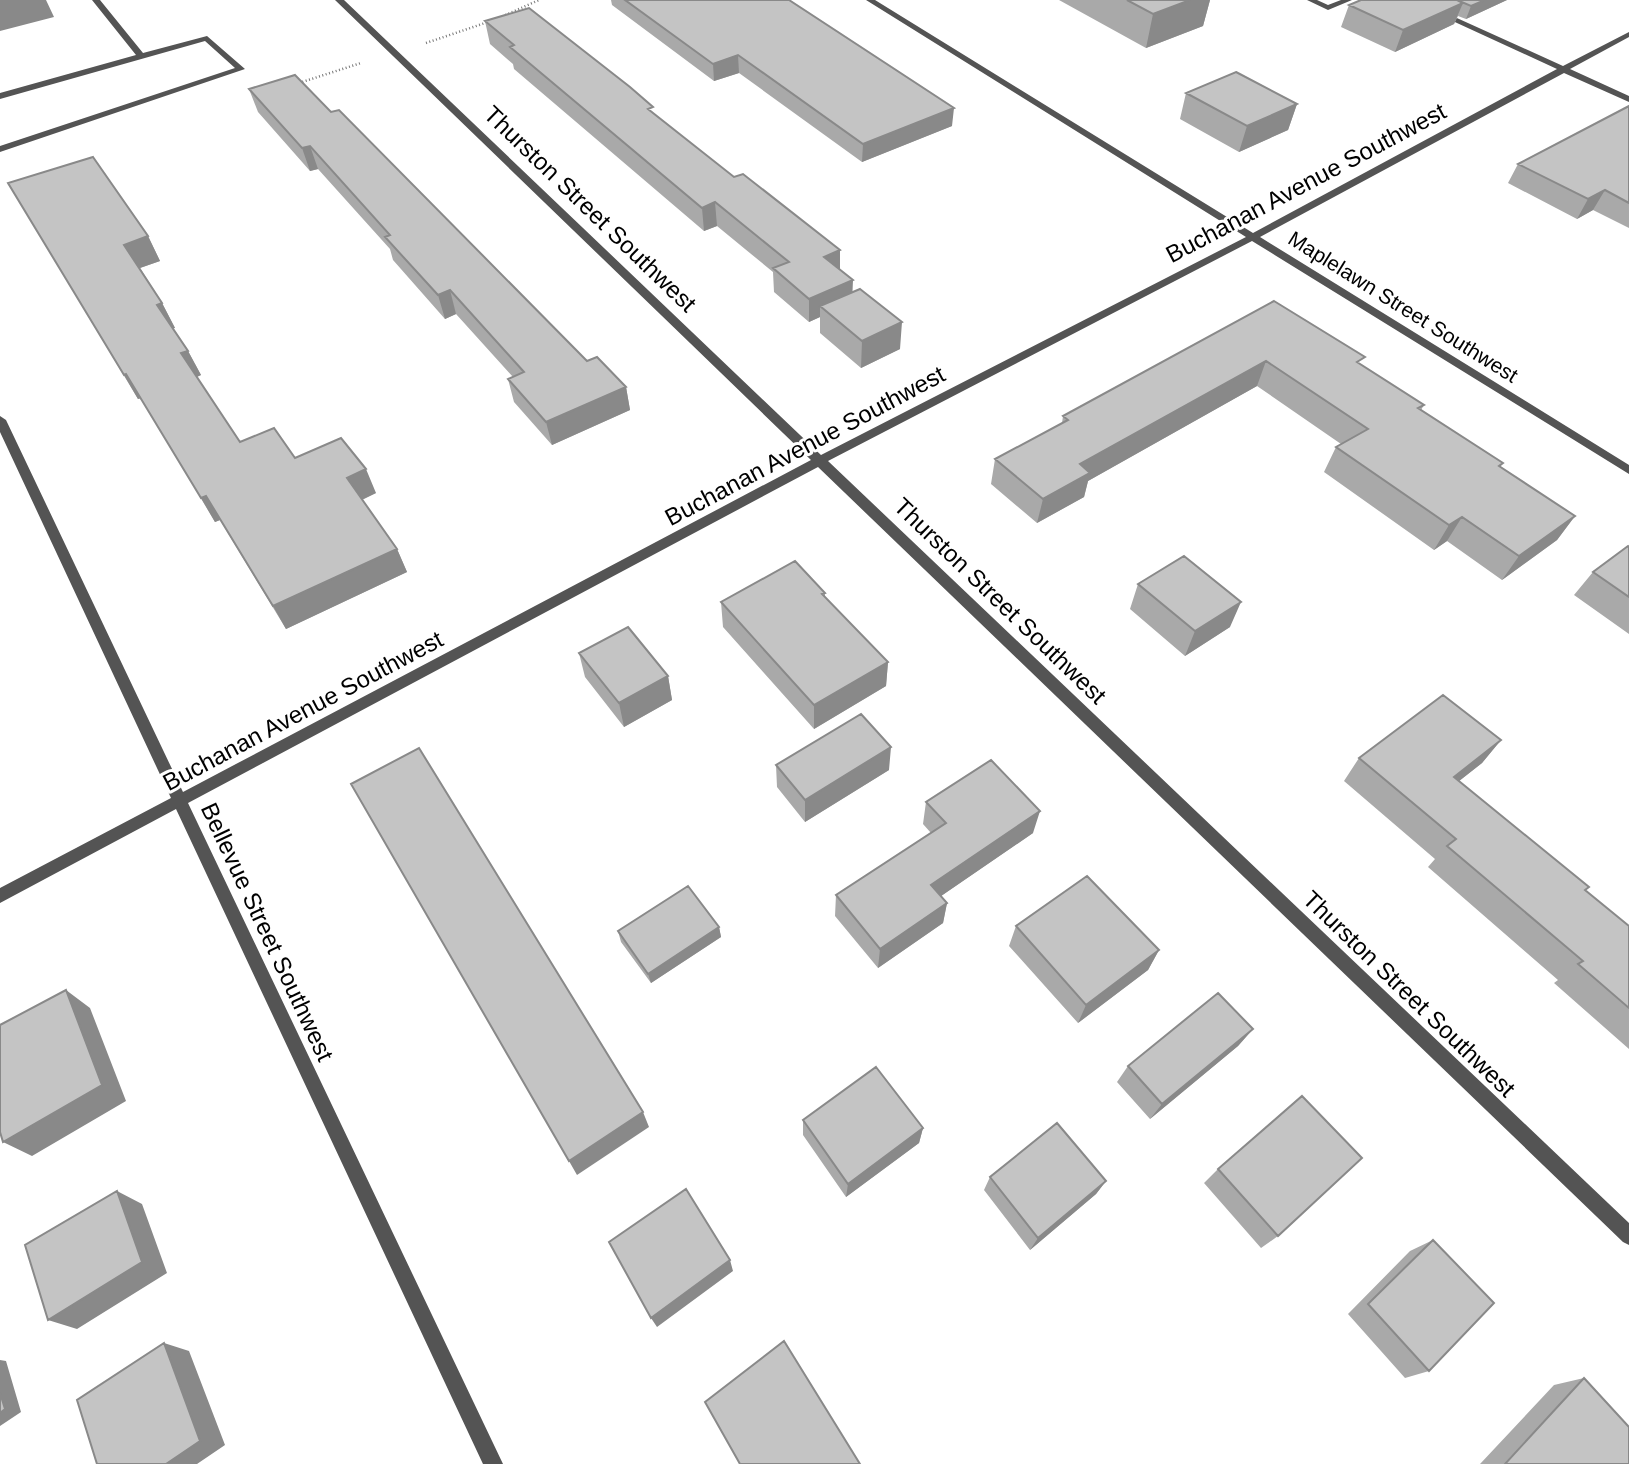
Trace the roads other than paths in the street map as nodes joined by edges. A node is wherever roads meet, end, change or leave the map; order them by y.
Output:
1 (96, 0) edge
2 (339, 0) edge
3 (870, 0) edge
4 (1311, 0) edge
5 (1348, 0) edge
6 (1411, 0) edge
7 (1629, 34) edge
8 (141, 56) junction
9 (1563, 68) junction
10 (0, 96) edge
11 (1629, 99) edge
12 (0, 149) edge
13 (1253, 237) junction
14 (0, 420) edge
15 (821, 460) junction
16 (1629, 470) edge
17 (180, 800) junction
18 (0, 896) edge
19 (1629, 1237) edge
20 (493, 1464) edge

1 - 8 street
2 - 15 street, Thurston Street Southwest
3 - 13 street, Maplelawn Street Southwest
4 - 5 street
6 - 9 street
7 - 9 street, Buchanan Avenue Southwest
8 - 10 street
8 - 12 street
9 - 11 street
9 - 13 street, Buchanan Avenue Southwest
13 - 15 street, Buchanan Avenue Southwest
13 - 16 street, Maplelawn Street Southwest
14 - 17 street, Bellevue Street Southwest
15 - 17 street, Buchanan Avenue Southwest
15 - 19 street, Thurston Street Southwest
17 - 18 street, Buchanan Avenue Southwest
17 - 20 street, Bellevue Street Southwest

